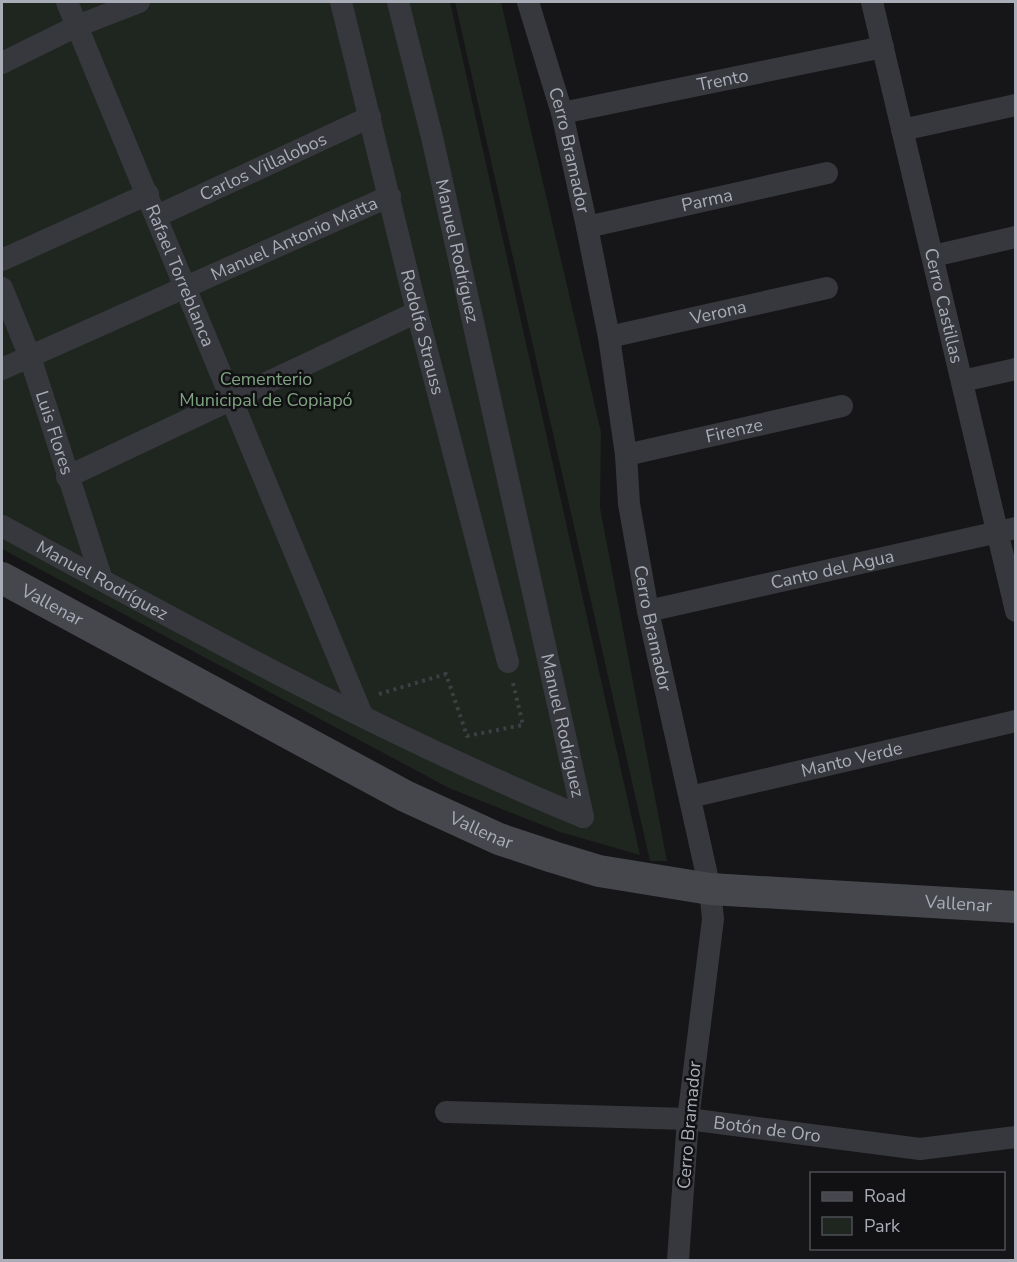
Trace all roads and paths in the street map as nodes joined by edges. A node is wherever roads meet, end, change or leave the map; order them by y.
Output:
1 (67, 2) edge
2 (139, 2) edge
3 (341, 2) edge
4 (398, 2) edge
5 (533, 2) edge
6 (872, 2) edge
7 (77, 26) junction
8 (883, 46) junction
9 (2, 63) edge
10 (1016, 105) edge
11 (562, 113) junction
12 (370, 117) junction
13 (902, 130) junction
14 (827, 174) dead end
15 (148, 194) junction
16 (390, 196) junction
17 (157, 216) junction
18 (587, 227) junction
19 (1016, 237) edge
20 (933, 256) junction
21 (2, 260) edge
22 (184, 286) junction
23 (2, 288) edge
24 (828, 288) dead end
25 (417, 312) junction
26 (609, 337) junction
27 (30, 357) junction
28 (2, 369) edge
29 (1016, 369) edge
30 (962, 381) junction
31 (234, 400) junction
32 (842, 406) dead end
33 (626, 455) junction
34 (67, 477) junction
35 (2, 526) edge
36 (1006, 530) edge
37 (2, 578) edge
38 (102, 580) junction
39 (648, 611) junction
40 (1016, 611) edge
41 (508, 662) joint
42 (354, 693) junction
43 (362, 716) junction
44 (1016, 721) edge
45 (690, 797) junction
46 (710, 889) junction
47 (1016, 908) edge
48 (446, 1112) dead end
49 (688, 1119) junction
50 (1016, 1137) edge
51 (678, 1260) edge

1 - 7 street, Rafael Torreblanca
2 - 7 street
3 - 12 street, Rodolfo Strauss
4 - 43 street, Manuel Rodríguez
5 - 11 street, Cerro Bramador
6 - 8 street, Cerro Castillas
7 - 9 street
7 - 15 street, Rafael Torreblanca
8 - 11 street, Trento
8 - 13 street, Cerro Castillas
10 - 13 street
11 - 18 street, Cerro Bramador
12 - 16 street, Rodolfo Strauss
12 - 17 street, Carlos Villalobos
13 - 20 street, Cerro Castillas
14 - 18 street, Parma
15 - 17 street, Rafael Torreblanca
15 - 21 street
16 - 22 street, Manuel Antonio Matta
16 - 25 street, Rodolfo Strauss
17 - 22 street, Rafael Torreblanca
18 - 26 street, Cerro Bramador
19 - 20 street
20 - 30 street, Cerro Castillas
22 - 27 street, Manuel Antonio Matta
22 - 31 street, Rafael Torreblanca
23 - 27 street, Luis Flores
24 - 26 street, Verona
25 - 31 street
25 - 41 street, Rodolfo Strauss
26 - 33 street, Cerro Bramador
27 - 28 street, Manuel Antonio Matta
27 - 34 street, Luis Flores
29 - 30 street
30 - 36 street, Cerro Castillas
31 - 34 street
31 - 42 street, Rafael Torreblanca
32 - 33 street, Firenze
33 - 39 street, Cerro Bramador
34 - 38 street, Luis Flores
35 - 38 street, Manuel Rodríguez
36 - 39 street, Canto del Agua
36 - 40 street, Cerro Castillas
37 - 46 street, Vallenar
38 - 43 street, Manuel Rodríguez
39 - 45 street, Cerro Bramador
41 - 42 path
42 - 43 street, Rafael Torreblanca
44 - 45 street, Manto Verde
45 - 46 street, Cerro Bramador
46 - 47 street, Vallenar
46 - 49 street, Cerro Bramador
48 - 49 street, Botón de Oro
49 - 50 street, Botón de Oro
49 - 51 street, Cerro Bramador

